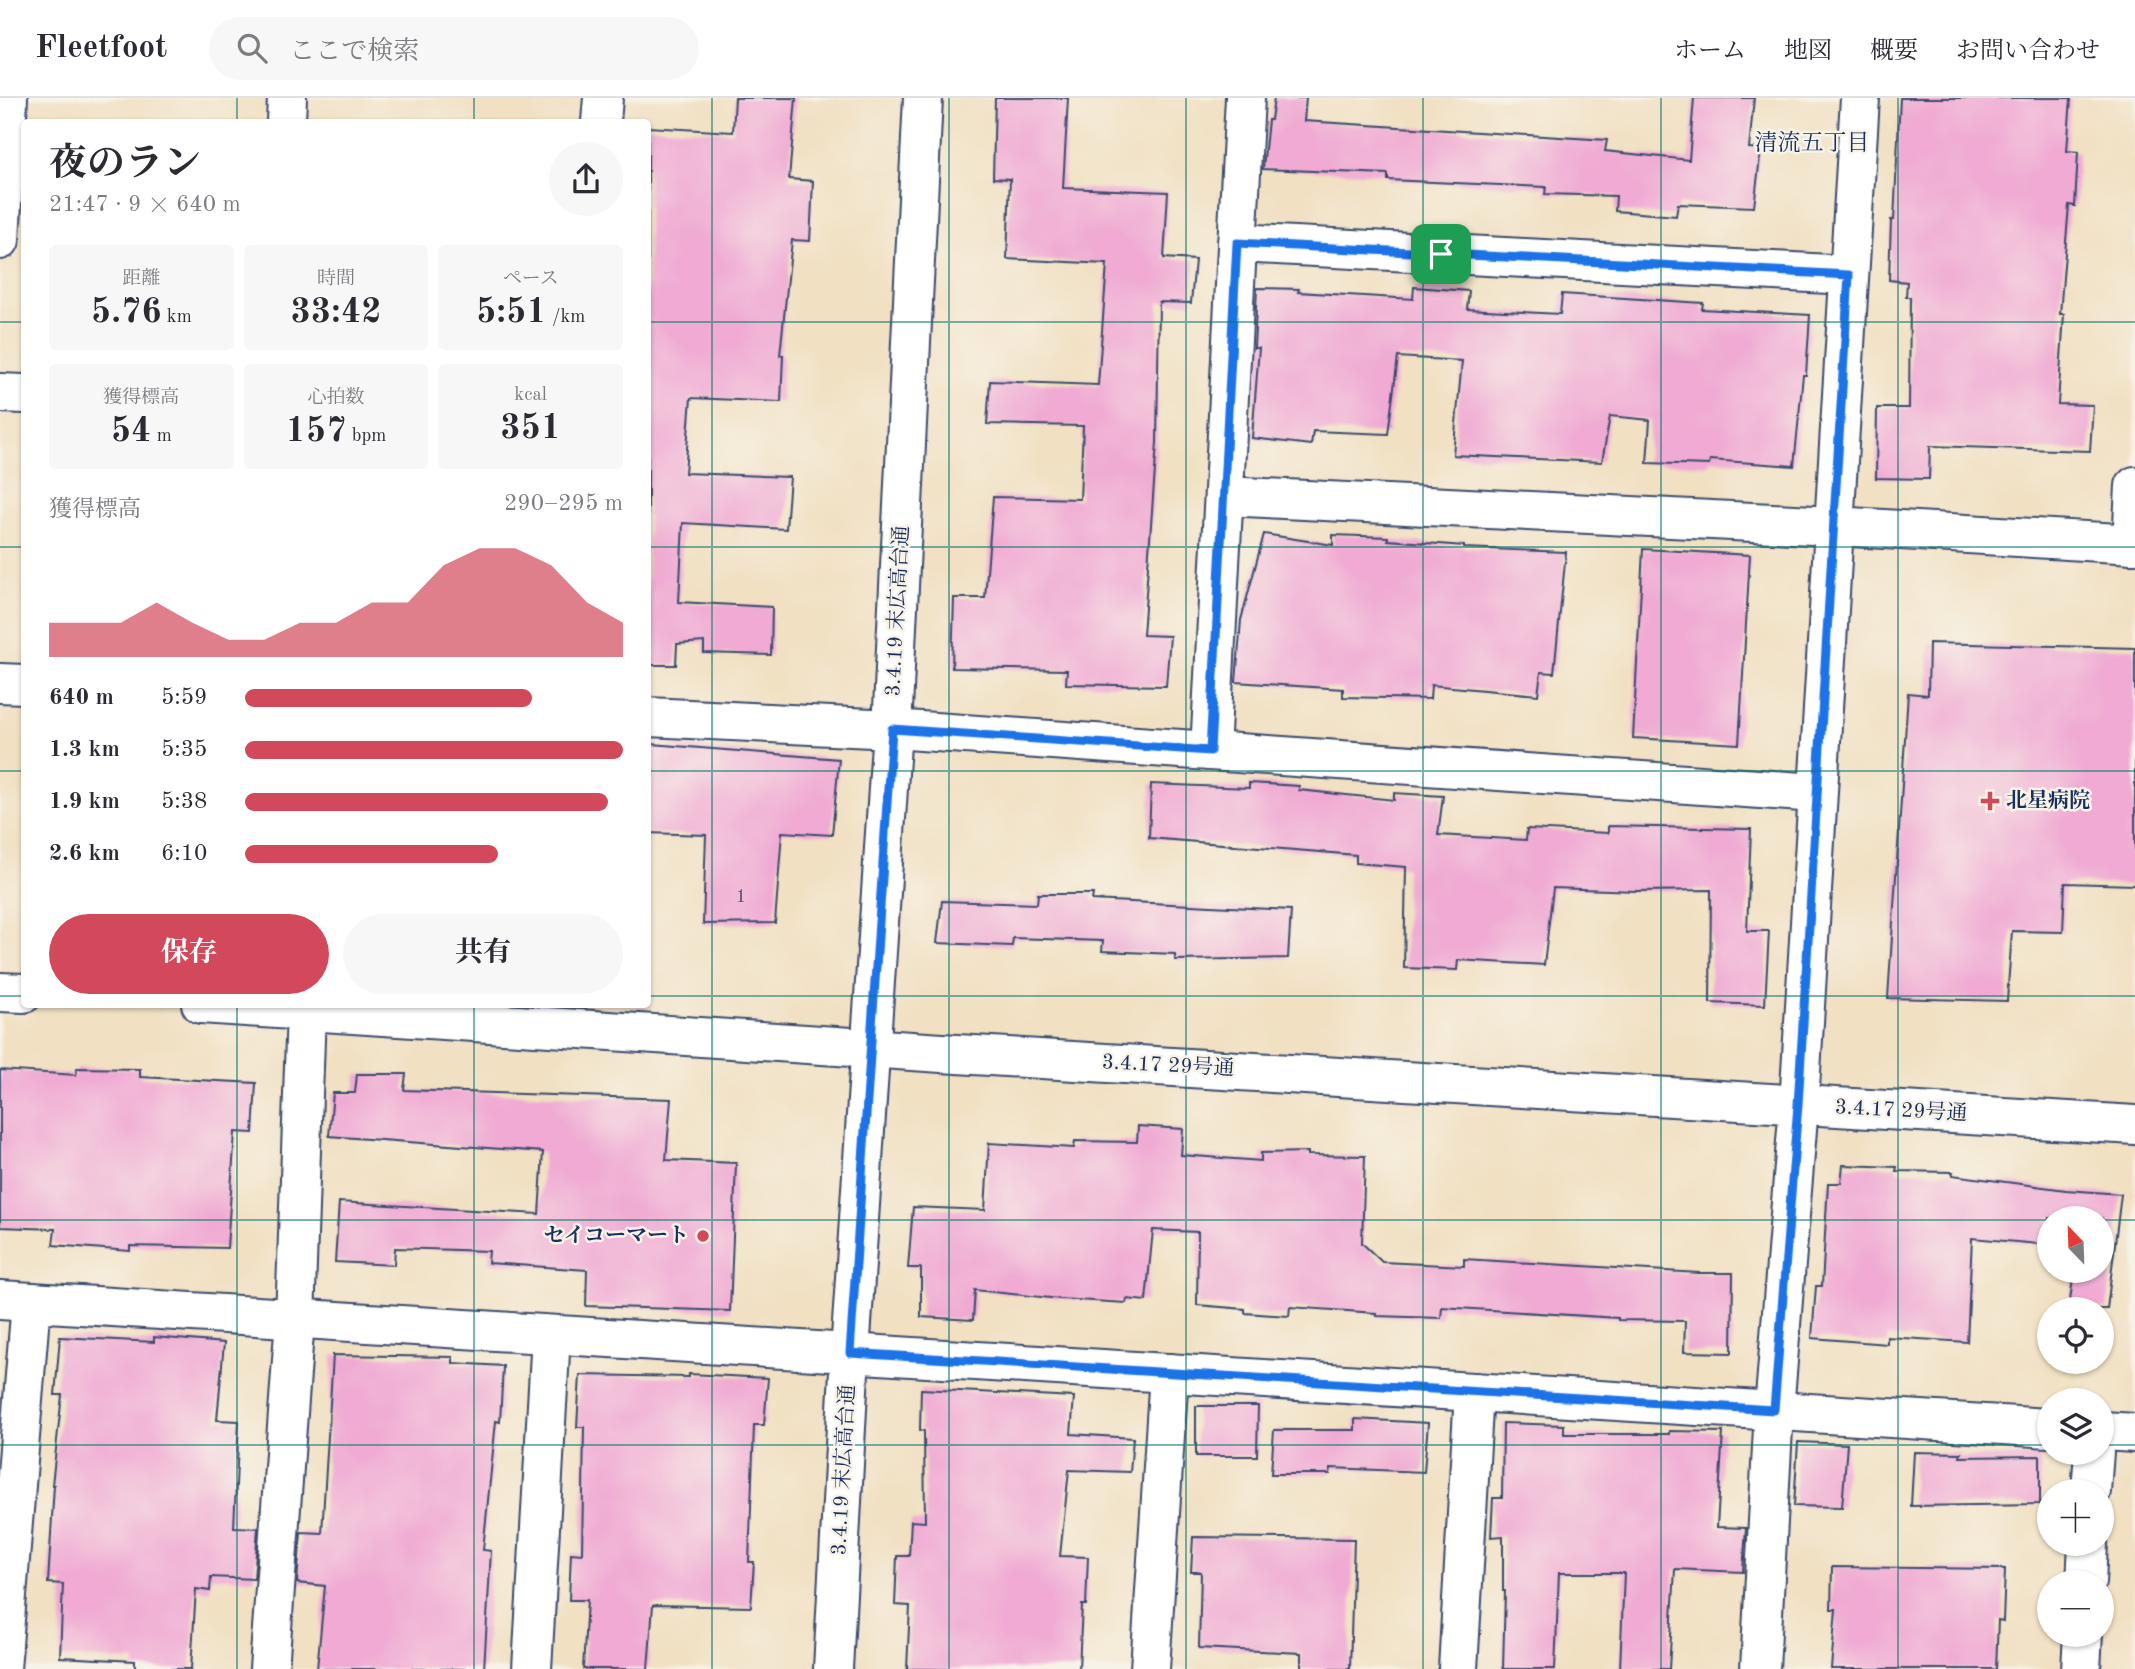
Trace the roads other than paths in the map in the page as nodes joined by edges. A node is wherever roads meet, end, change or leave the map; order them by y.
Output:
1 (8, 98) edge
2 (287, 98) edge
3 (603, 98) edge
4 (923, 98) edge
5 (1245, 98) edge
6 (1860, 98) edge
7 (286, 119) edge
8 (601, 119) edge
9 (0, 240) edge
10 (1237, 243) junction
11 (1849, 275) junction
12 (0, 393) edge
13 (21, 394) edge
14 (2135, 486) edge
15 (1224, 496) junction
16 (1834, 526) junction
17 (2133, 544) edge
18 (0, 682) edge
19 (21, 684) edge
20 (651, 717) edge
21 (892, 729) junction
22 (1210, 751) junction
23 (1817, 793) junction
24 (0, 992) edge
25 (21, 993) edge
26 (261, 1008) edge
27 (306, 1011) junction
28 (870, 1048) junction
29 (1798, 1105) junction
30 (2135, 1125) edge
31 (15, 1301) edge
32 (295, 1318) junction
33 (551, 1335) junction
34 (850, 1353) junction
35 (1169, 1373) junction
36 (1474, 1392) junction
37 (1774, 1410) junction
38 (2037, 1427) edge
39 (2114, 1432) edge
40 (2135, 1433) edge
41 (2082, 1647) edge
42 (1, 1669) edge
43 (269, 1669) edge
44 (532, 1669) edge
45 (833, 1669) edge
46 (1150, 1669) edge
47 (1458, 1669) edge
48 (1760, 1669) edge
49 (2081, 1669) edge

1 - 9 street
2 - 7 street
3 - 8 street
4 - 21 street, 3.4.19 末広高台通
5 - 10 street
6 - 11 street
10 - 11 street
10 - 15 street
11 - 16 street
12 - 13 street
14 - 17 street
15 - 16 street
15 - 22 street
16 - 17 street
16 - 23 street
18 - 19 street
20 - 21 street
21 - 22 street
21 - 28 street, 3.4.19 末広高台通
22 - 23 street
23 - 29 street
24 - 25 street
26 - 27 street, 3.4.17 29号通
27 - 28 street, 3.4.17 29号通
27 - 32 street
28 - 29 street, 3.4.17 29号通
28 - 34 street, 3.4.19 末広高台通
29 - 30 street, 3.4.17 29号通
29 - 37 street
31 - 32 street
31 - 42 street
32 - 33 street
32 - 43 street
33 - 34 street
33 - 44 street
34 - 35 street
34 - 45 street, 3.4.19 末広高台通
35 - 36 street
35 - 46 street
36 - 37 street
36 - 47 street
37 - 38 street
37 - 48 street
39 - 40 street
41 - 49 street

